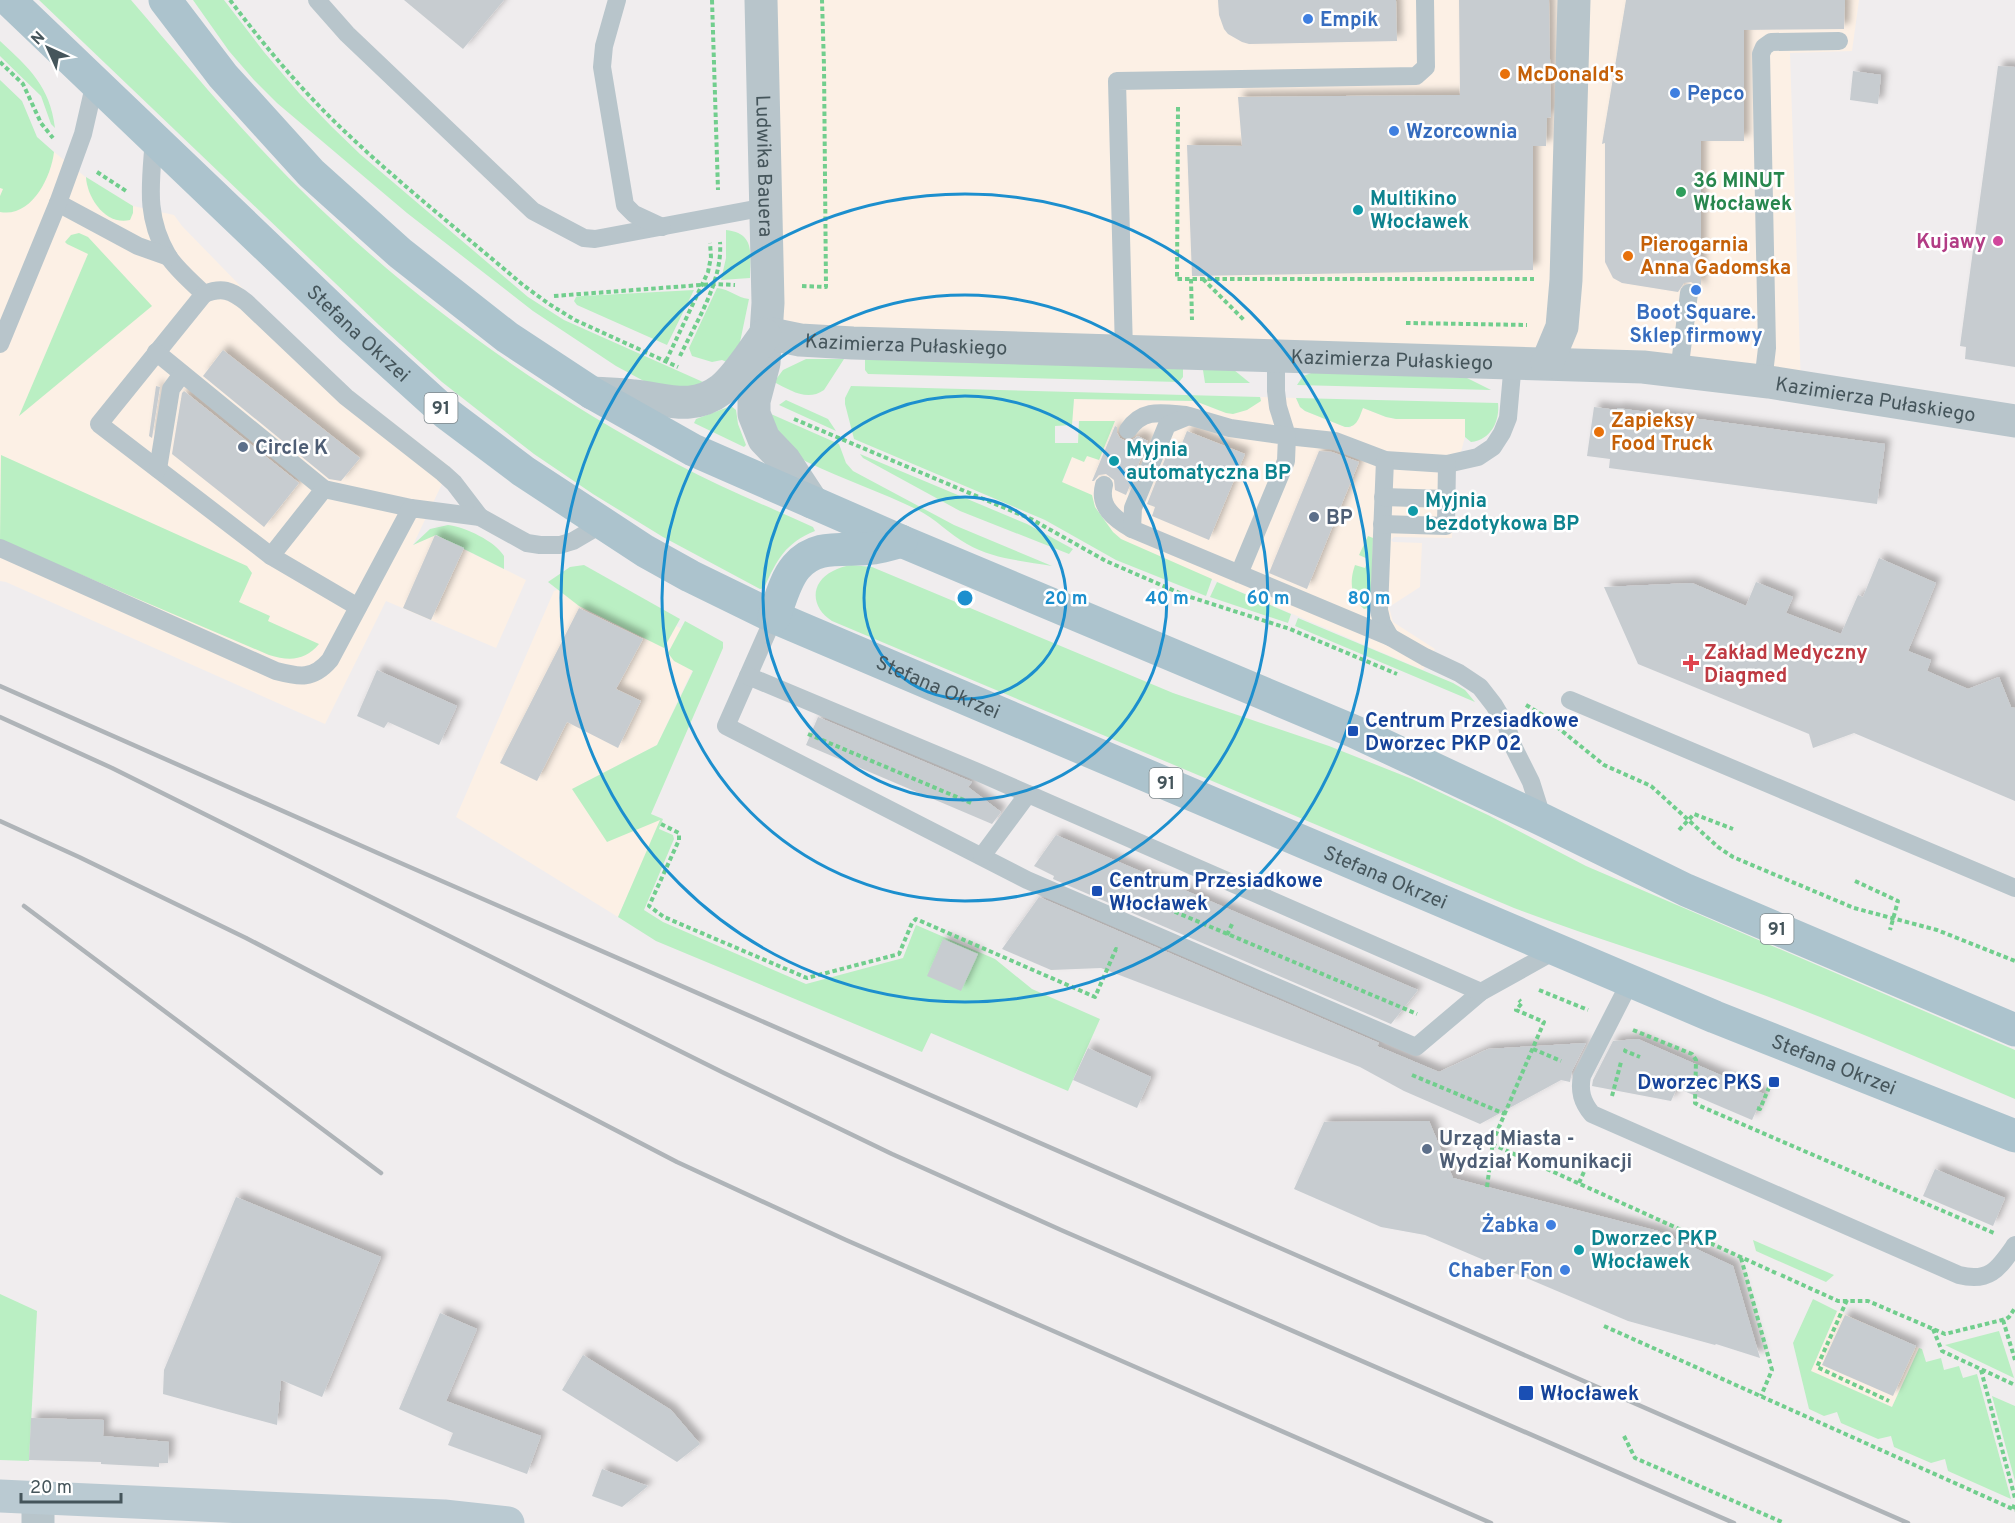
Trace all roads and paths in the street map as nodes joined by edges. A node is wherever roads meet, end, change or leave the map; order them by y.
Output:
1 (9, 0) edge
2 (165, 0) edge
3 (317, 0) edge
4 (617, 0) edge
5 (712, 0) edge
6 (761, 0) edge
7 (822, 0) edge
8 (1425, 0) edge
9 (1574, 0) edge
10 (1839, 41) dead end
11 (0, 62) edge
12 (95, 82) junction
13 (1178, 100) dead end
14 (154, 138) junction
15 (56, 141) dead end
16 (95, 171) dead end
17 (131, 194) dead end
18 (58, 203) junction
19 (766, 207) junction
20 (713, 217) junction
21 (662, 227) junction
22 (169, 257) junction
23 (1203, 279) junction
24 (1566, 280) junction
25 (714, 284) junction
26 (702, 285) junction
27 (768, 286) junction
28 (1689, 293) dead end
29 (204, 294) junction
30 (554, 296) dead end
31 (1244, 320) dead end
32 (766, 333) junction
33 (0, 344) edge
34 (1124, 351) junction
35 (156, 352) junction
36 (680, 356) dead end
37 (1276, 356) junction
38 (666, 361) dead end
39 (1513, 362) junction
40 (1547, 363) junction
41 (1679, 372) junction
42 (182, 374) junction
43 (1763, 382) junction
44 (592, 393) junction
45 (1189, 416) junction
46 (2015, 421) edge
47 (1128, 430) dead end
48 (1287, 436) junction
49 (1385, 460) junction
50 (1447, 464) junction
51 (158, 469) junction
52 (1104, 485) dead end
53 (324, 489) junction
54 (1383, 497) junction
55 (1446, 499) junction
56 (812, 502) junction
57 (411, 508) junction
58 (480, 517) junction
59 (602, 524) junction
60 (1382, 524) junction
61 (1132, 529) junction
62 (901, 541) junction
63 (0, 548) edge
64 (270, 556) junction
65 (1239, 574) junction
66 (358, 607) junction
67 (774, 617) junction
68 (1390, 637) junction
69 (748, 676) junction
70 (1570, 699) dead end
71 (808, 734) dead end
72 (1028, 794) junction
73 (971, 803) dead end
74 (1543, 820) junction
75 (661, 824) dead end
76 (1733, 829) dead end
77 (1679, 830) dead end
78 (981, 856) junction
79 (1855, 881) dead end
80 (2015, 888) edge
81 (1144, 898) dead end
82 (1233, 922) dead end
83 (1890, 930) dead end
84 (1227, 934) junction
85 (1225, 940) dead end
86 (1558, 949) junction
87 (1127, 954) dead end
88 (1631, 980) junction
89 (1481, 992) junction
90 (1518, 999) dead end
91 (1416, 1014) dead end
92 (1635, 1030) dead end
93 (2015, 1030) edge
94 (1533, 1049) junction
95 (1640, 1057) dead end
96 (1622, 1059) dead end
97 (1567, 1064) dead end
98 (1408, 1073) dead end
99 (1770, 1085) dead end
100 (1611, 1099) dead end
101 (1758, 1108) dead end
102 (1505, 1114) junction
103 (1957, 1114) junction
104 (2015, 1118) edge
105 (2015, 1136) edge
106 (1492, 1144) junction
107 (1587, 1165) dead end
108 (1579, 1183) junction
109 (1487, 1187) dead end
110 (2015, 1245) edge
111 (1741, 1257) junction
112 (1847, 1300) junction
113 (2015, 1308) edge
114 (2003, 1320) junction
115 (1604, 1326) dead end
116 (1934, 1329) junction
117 (2015, 1360) edge
118 (1981, 1370) junction
119 (2015, 1385) edge
120 (1761, 1396) junction
121 (1889, 1401) dead end
122 (1624, 1436) dead end
123 (0, 1496) edge
124 (2015, 1497) edge
125 (2015, 1503) edge
126 (2014, 1509) edge
127 (38, 1511) edge
128 (508, 1523) edge
129 (1784, 1523) edge

1 - 12 main road, Stefana Okrzei / 91
2 - 44 main road, 91
3 - 21 lane
4 - 21 lane
5 - 20 path
6 - 19 street, Ludwika Bauera
7 - 27 path
8 - 34 lane
9 - 24 street
10 - 43 lane
11 - 15 path
12 - 14 main road, Stefana Okrzei / 91
12 - 18 lane
13 - 23 path
14 - 22 lane
14 - 59 main road, Stefana Okrzei / 91
16 - 17 path
18 - 22 lane
18 - 33 lane
19 - 20 lane
19 - 27 street, Ludwika Bauera
20 - 21 lane
20 - 25 path
20 - 26 path
22 - 29 lane
23 - 24 path
23 - 31 path
24 - 40 street
25 - 26 path
25 - 27 path
25 - 36 path
26 - 30 path
26 - 38 path
27 - 32 street, Ludwika Bauera
28 - 41 lane
29 - 35 lane
29 - 58 lane
32 - 34 street, Kazimierza Pułaskiego
32 - 44 street
32 - 56 street, Ludwika Bauera
34 - 37 street, Kazimierza Pułaskiego
35 - 42 lane
35 - 51 lane
37 - 39 street, Kazimierza Pułaskiego
37 - 48 lane
39 - 40 street, Kazimierza Pułaskiego
39 - 50 lane
40 - 41 street, Kazimierza Pułaskiego
41 - 43 street, Kazimierza Pułaskiego
42 - 51 lane
42 - 53 lane
43 - 46 street, Kazimierza Pułaskiego
44 - 56 main road, 91
45 - 47 lane
45 - 48 lane
45 - 61 lane
48 - 49 lane
48 - 65 lane
49 - 50 lane
49 - 54 lane
50 - 55 lane
51 - 64 lane
52 - 61 lane
53 - 57 lane
53 - 64 lane
54 - 55 lane
54 - 60 lane
55 - 60 lane
56 - 62 main road, 91
57 - 58 lane
57 - 66 lane
58 - 59 lane
59 - 67 main road, Stefana Okrzei / 91
60 - 68 lane
61 - 65 lane
62 - 67 main road
62 - 74 main road, 91
63 - 66 lane
64 - 66 lane
65 - 68 lane
67 - 69 lane
67 - 86 main road, Stefana Okrzei / 91
68 - 74 lane
69 - 72 lane
69 - 78 lane
70 - 80 lane
71 - 73 path
72 - 78 lane
72 - 89 lane
74 - 93 main road, 91
75 - 87 path
76 - 77 path
78 - 89 lane
79 - 83 path
81 - 84 path
82 - 84 path
84 - 85 path
84 - 91 path
86 - 88 main road, Stefana Okrzei / 91
86 - 89 lane
88 - 103 main road, Stefana Okrzei / 91
88 - 110 lane
90 - 94 path
92 - 95 path
94 - 97 path
94 - 102 path
96 - 100 path
98 - 102 path
99 - 101 path
102 - 106 path
103 - 104 main road
103 - 105 main road, Stefana Okrzei / 91
106 - 108 path
106 - 109 path
107 - 108 path
108 - 111 path
111 - 112 path
111 - 120 path
112 - 116 path
112 - 121 path
113 - 114 path
114 - 116 path
114 - 117 path
115 - 120 path
116 - 118 path
118 - 119 path
118 - 124 path
120 - 126 path
122 - 129 path
123 - 127 street
125 - 126 path
127 - 128 street

